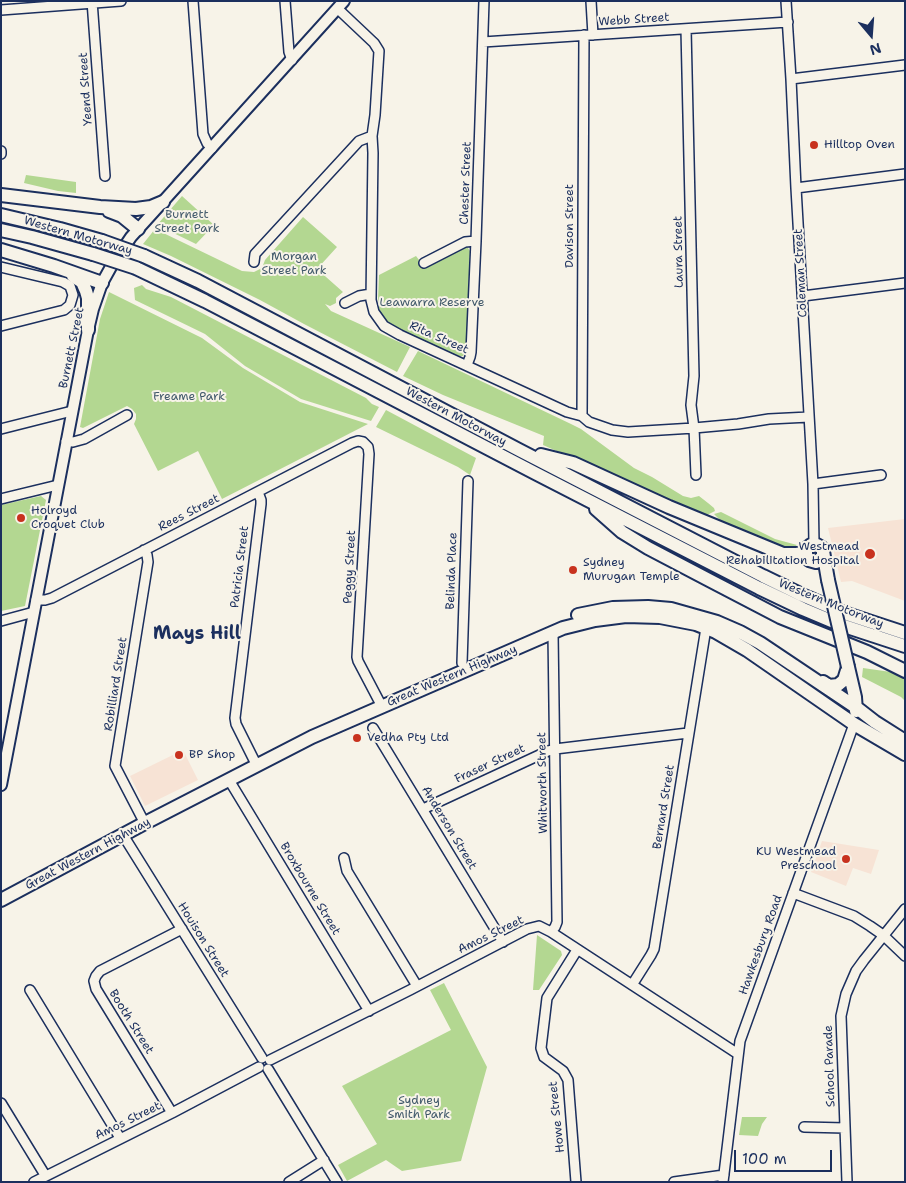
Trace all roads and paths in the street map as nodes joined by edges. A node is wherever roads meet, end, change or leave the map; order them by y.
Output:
1 (121, 1) edge
2 (193, 1) edge
3 (285, 1) edge
4 (484, 1) edge
5 (591, 1) edge
6 (786, 1) edge
7 (92, 2) edge
8 (341, 5) edge
9 (1, 10) edge
10 (788, 22) junction
11 (686, 29) junction
12 (588, 35) junction
13 (483, 42) junction
14 (292, 60) junction
15 (905, 65) edge
16 (791, 79) junction
17 (372, 136) junction
18 (212, 148) junction
19 (905, 174) edge
20 (105, 176) dead end
21 (796, 188) junction
22 (1, 195) edge
23 (163, 202) junction
24 (100, 207) junction
25 (1, 215) edge
26 (138, 229) junction
27 (1, 230) edge
28 (476, 241) junction
29 (1, 250) edge
30 (254, 262) dead end
31 (424, 263) dead end
32 (54, 266) junction
33 (1, 267) edge
34 (102, 283) junction
35 (905, 283) edge
36 (371, 294) junction
37 (803, 296) junction
38 (345, 303) dead end
39 (1, 326) edge
40 (88, 330) junction
41 (467, 365) junction
42 (72, 412) junction
43 (127, 416) dead end
44 (582, 416) junction
45 (808, 417) junction
46 (694, 428) junction
47 (1, 429) edge
48 (66, 441) junction
49 (352, 443) joint
50 (519, 450) junction
51 (696, 475) dead end
52 (881, 475) dead end
53 (468, 480) dead end
54 (813, 484) junction
55 (58, 485) junction
56 (258, 492) junction
57 (581, 496) junction
58 (1, 499) edge
59 (815, 548) junction
60 (144, 550) junction
61 (828, 580) junction
62 (36, 600) junction
63 (34, 612) junction
64 (1, 621) edge
65 (706, 628) junction
66 (553, 632) junction
67 (905, 633) edge
68 (905, 646) edge
69 (462, 663) junction
70 (848, 667) junction
71 (905, 671) edge
72 (804, 673) junction
73 (379, 701) junction
74 (857, 708) junction
75 (854, 724) junction
76 (373, 728) dead end
77 (688, 733) junction
78 (6, 738) edge
79 (905, 741) edge
80 (554, 749) junction
81 (905, 754) edge
82 (254, 760) junction
83 (229, 780) junction
84 (1, 785) edge
85 (423, 809) junction
86 (142, 818) junction
87 (123, 835) junction
88 (344, 858) dead end
89 (1, 891) edge
90 (793, 893) junction
91 (1, 900) edge
92 (905, 909) edge
93 (182, 929) junction
94 (551, 932) junction
95 (883, 935) junction
96 (503, 942) junction
97 (577, 950) junction
98 (905, 956) edge
99 (632, 985) junction
100 (417, 986) junction
101 (30, 990) dead end
102 (369, 1011) junction
103 (738, 1054) junction
104 (265, 1064) junction
105 (1, 1103) edge
106 (172, 1113) junction
107 (804, 1127) dead end
108 (845, 1128) junction
109 (120, 1138) junction
110 (324, 1160) junction
111 (46, 1176) junction
112 (723, 1178) edge
113 (34, 1182) edge
114 (289, 1182) edge
115 (337, 1182) edge
116 (576, 1182) edge
117 (674, 1182) edge
118 (847, 1182) edge

1 - 7 street
2 - 18 street
3 - 14 street
4 - 13 street, Chester Street
5 - 12 street, Davison Street
6 - 10 street, Coleman Street
7 - 9 street
7 - 20 street, Yeend Street
8 - 14 main road, Burnett Street
8 - 17 street, Rita Street
10 - 11 street, Webb Street
10 - 16 street, Coleman Street
11 - 12 street, Webb Street
11 - 46 street, Laura Street
12 - 13 street, Webb Street
12 - 44 street, Davison Street
13 - 28 street, Chester Street
14 - 18 main road, Burnett Street
15 - 16 street
16 - 21 street, Coleman Street
17 - 30 street
17 - 36 street, Rita Street
18 - 23 main road, Burnett Street
19 - 21 street
21 - 37 street, Coleman Street
22 - 24 highway
23 - 24 highway
23 - 26 main road, Burnett Street
24 - 26 highway
25 - 50 highway, Western Motorway, bridge
26 - 34 main road, Burnett Street
27 - 57 highway, Western Motorway, bridge
28 - 31 street
28 - 41 street, Chester Street
29 - 32 highway
32 - 34 highway
32 - 40 highway
33 - 39 street
34 - 40 main road, Burnett Street
35 - 37 street
36 - 38 street
36 - 41 street, Rita Street
37 - 45 street, Coleman Street
40 - 42 main road, Burnett Street
41 - 44 street, Rita Street
42 - 47 street
42 - 48 main road, Burnett Street
43 - 48 street
44 - 46 street, Rita Street
45 - 46 street, Rita Street
45 - 54 street, Coleman Street
46 - 51 street, Laura Street
48 - 55 main road, Burnett Street
49 - 56 street, Rees Street
49 - 73 street, Peggy Street
50 - 59 highway
50 - 67 highway, Western Motorway
52 - 54 street
53 - 69 street, Belinda Place
54 - 59 street, Coleman Street
55 - 58 street
55 - 62 main road, Burnett Street
56 - 60 street, Rees Street
56 - 82 street, Patricia Street
57 - 68 highway, Western Motorway
57 - 71 highway
59 - 61 highway, Coleman Street
59 - 61 highway
60 - 62 street, Rees Street
60 - 86 street, Robilliard Street
61 - 70 highway, Coleman Street, bridge
62 - 63 main road, Burnett Street
63 - 64 street
63 - 78 main road, Burnett Street
65 - 66 highway, Great Western Highway
65 - 75 highway, Great Western Highway
65 - 77 street, Bernard Street
66 - 80 street, Whitworth Street
66 - 83 highway, Great Western Highway
69 - 72 highway, Great Western Highway
69 - 73 highway, Great Western Highway
70 - 72 highway
70 - 74 highway, Coleman Street
72 - 74 highway, Great Western Highway
73 - 82 highway, Great Western Highway
74 - 75 highway, Coleman Street
74 - 79 highway, Great Western Highway
75 - 81 highway, Great Western Highway
75 - 90 street, Hawkesbury Road
76 - 85 street, Anderson Street
77 - 80 street, Fraser Street
77 - 99 street, Bernard Street
78 - 84 main road, Burnett Street
80 - 85 street, Fraser Street
80 - 94 street, Whitworth Street
82 - 86 highway, Great Western Highway
83 - 87 highway, Great Western Highway
83 - 102 street, Broxbourne Street
85 - 96 street, Anderson Street
86 - 89 highway, Great Western Highway
87 - 91 highway, Great Western Highway
87 - 93 street, Houison Street
88 - 100 street
90 - 95 street
90 - 103 street, Hawkesbury Road
92 - 95 street, School Parade
93 - 104 street, Houison Street
93 - 106 street, Booth Street
94 - 96 street, Amos Street
94 - 97 street, Amos Street
95 - 98 street
95 - 108 street, School Parade
96 - 100 street, Amos Street
97 - 99 street, Amos Street
97 - 116 street, Howe Street
99 - 103 street, Amos Street
100 - 102 street, Amos Street
101 - 109 street
102 - 104 street, Amos Street
103 - 112 street, Hawkesbury Road
104 - 106 street, Amos Street
104 - 110 street, Houison Street
105 - 111 street
106 - 109 street, Amos Street
107 - 108 street
108 - 118 street, School Parade
109 - 111 street, Amos Street
110 - 114 street
110 - 115 street, Houison Street
111 - 113 street, Amos Street
112 - 117 street

